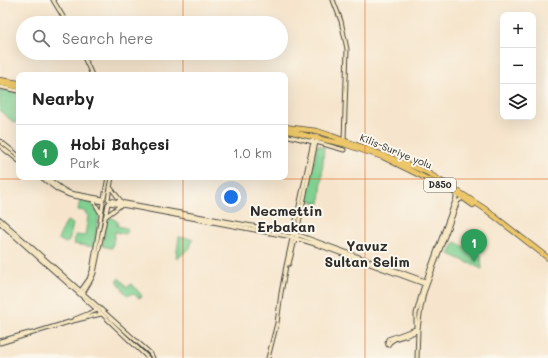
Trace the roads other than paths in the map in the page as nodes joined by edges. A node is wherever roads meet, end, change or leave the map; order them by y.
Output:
1 (53, 0) edge
2 (333, 0) edge
3 (63, 16) edge
4 (85, 60) edge
5 (91, 72) edge
6 (0, 80) edge
7 (0, 83) edge
8 (16, 83) edge
9 (16, 86) edge
10 (0, 88) edge
11 (16, 91) edge
12 (288, 126) edge
13 (288, 131) edge
14 (317, 131) junction
15 (288, 135) edge
16 (315, 139) junction
17 (344, 140) junction
18 (0, 141) edge
19 (0, 146) edge
20 (344, 150) dead end
21 (16, 154) edge
22 (16, 159) edge
23 (45, 180) edge
24 (50, 180) edge
25 (108, 180) edge
26 (111, 180) edge
27 (110, 187) junction
28 (456, 193) junction
29 (463, 198) junction
30 (93, 200) junction
31 (106, 201) junction
32 (122, 203) junction
33 (101, 214) junction
34 (105, 217) junction
35 (0, 219) edge
36 (0, 223) edge
37 (294, 235) junction
38 (548, 258) edge
39 (548, 262) edge
40 (426, 283) junction
41 (81, 294) junction
42 (97, 310) junction
43 (101, 314) junction
44 (417, 328) junction
45 (0, 342) edge
46 (148, 358) edge
47 (153, 358) edge
48 (268, 358) edge
49 (417, 358) edge

1 - 3 street
2 - 17 street
4 - 5 street
6 - 8 highway
7 - 9 highway
10 - 11 street
12 - 14 highway, Kilis-Suriye yolu / D850
13 - 16 highway, D850
14 - 16 highway
14 - 17 highway, Kilis-Suriye yolu / D850
15 - 16 street
16 - 20 street
16 - 28 highway, D850
16 - 37 street
17 - 38 highway, Kilis-Suriye yolu / D850
18 - 21 street
19 - 22 street
23 - 30 street
24 - 31 street
25 - 31 street
26 - 27 street
27 - 31 street
27 - 32 street
28 - 29 highway, D850
28 - 40 street
29 - 39 highway, D850
29 - 40 street
30 - 31 street
30 - 33 street
31 - 32 street
31 - 33 street
31 - 34 street
32 - 34 street
32 - 37 street
33 - 41 street
34 - 41 street
35 - 41 street
36 - 41 street
37 - 40 street
37 - 48 street
40 - 44 street
41 - 42 street
41 - 47 street
42 - 43 street
42 - 45 street
43 - 45 street
43 - 46 street
44 - 44 street
44 - 49 street

